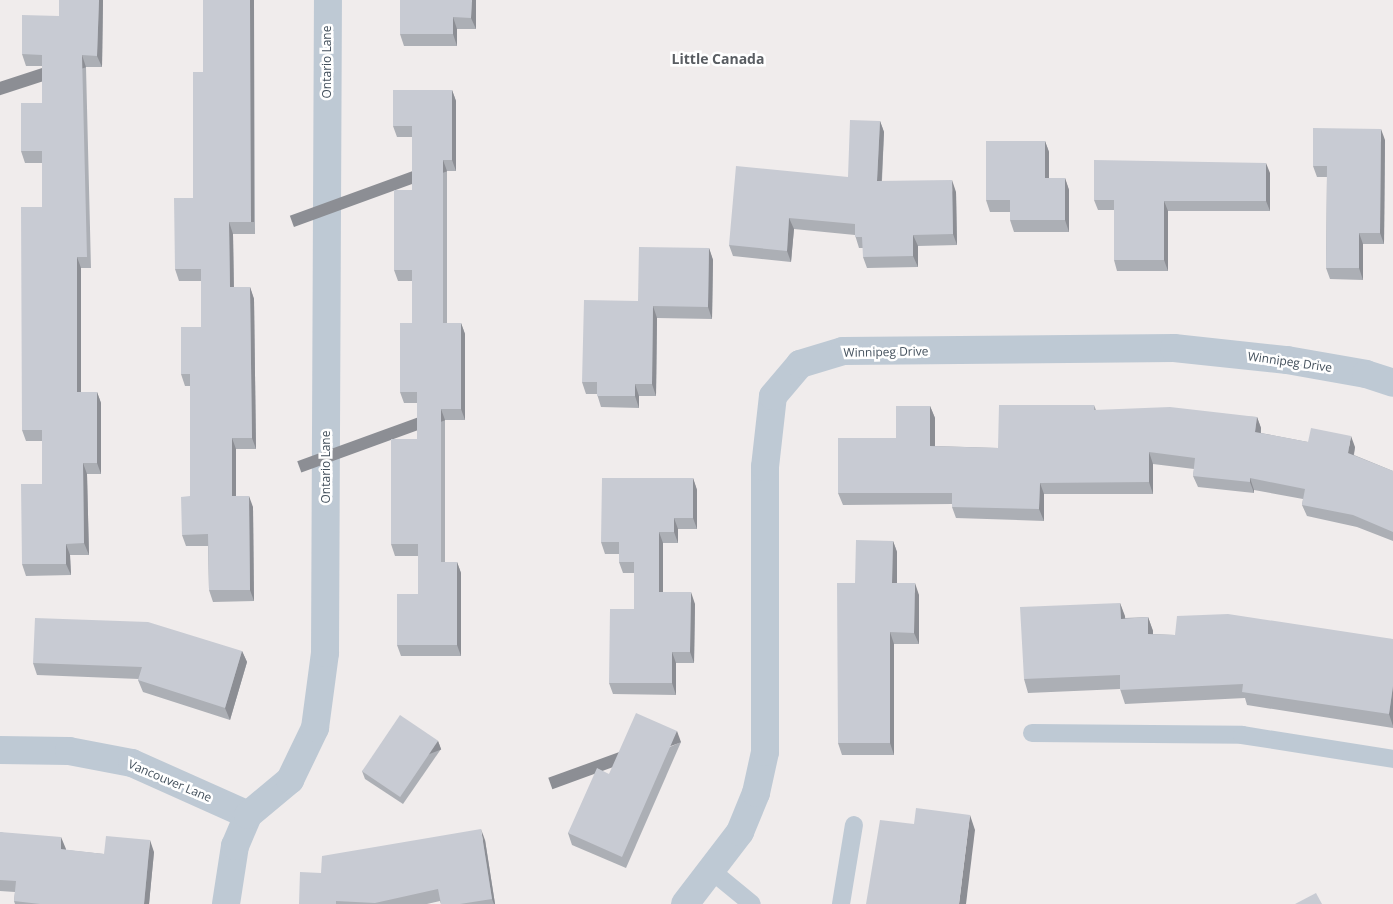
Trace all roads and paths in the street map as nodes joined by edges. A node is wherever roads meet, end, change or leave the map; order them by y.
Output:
1 (328, 0) edge
2 (1393, 383) edge
3 (1032, 733) dead end
4 (0, 750) edge
5 (1393, 759) edge
6 (248, 815) junction
7 (854, 825) dead end
8 (713, 872) junction
9 (226, 904) edge
10 (685, 904) edge
11 (752, 904) edge
12 (841, 904) edge

1 - 6 street, Ontario Lane
2 - 8 street, Winnipeg Drive
3 - 5 lane
4 - 6 street, Vancouver Lane
6 - 9 street, Ontario Lane
7 - 12 lane
8 - 10 street, Winnipeg Drive
8 - 11 lane

